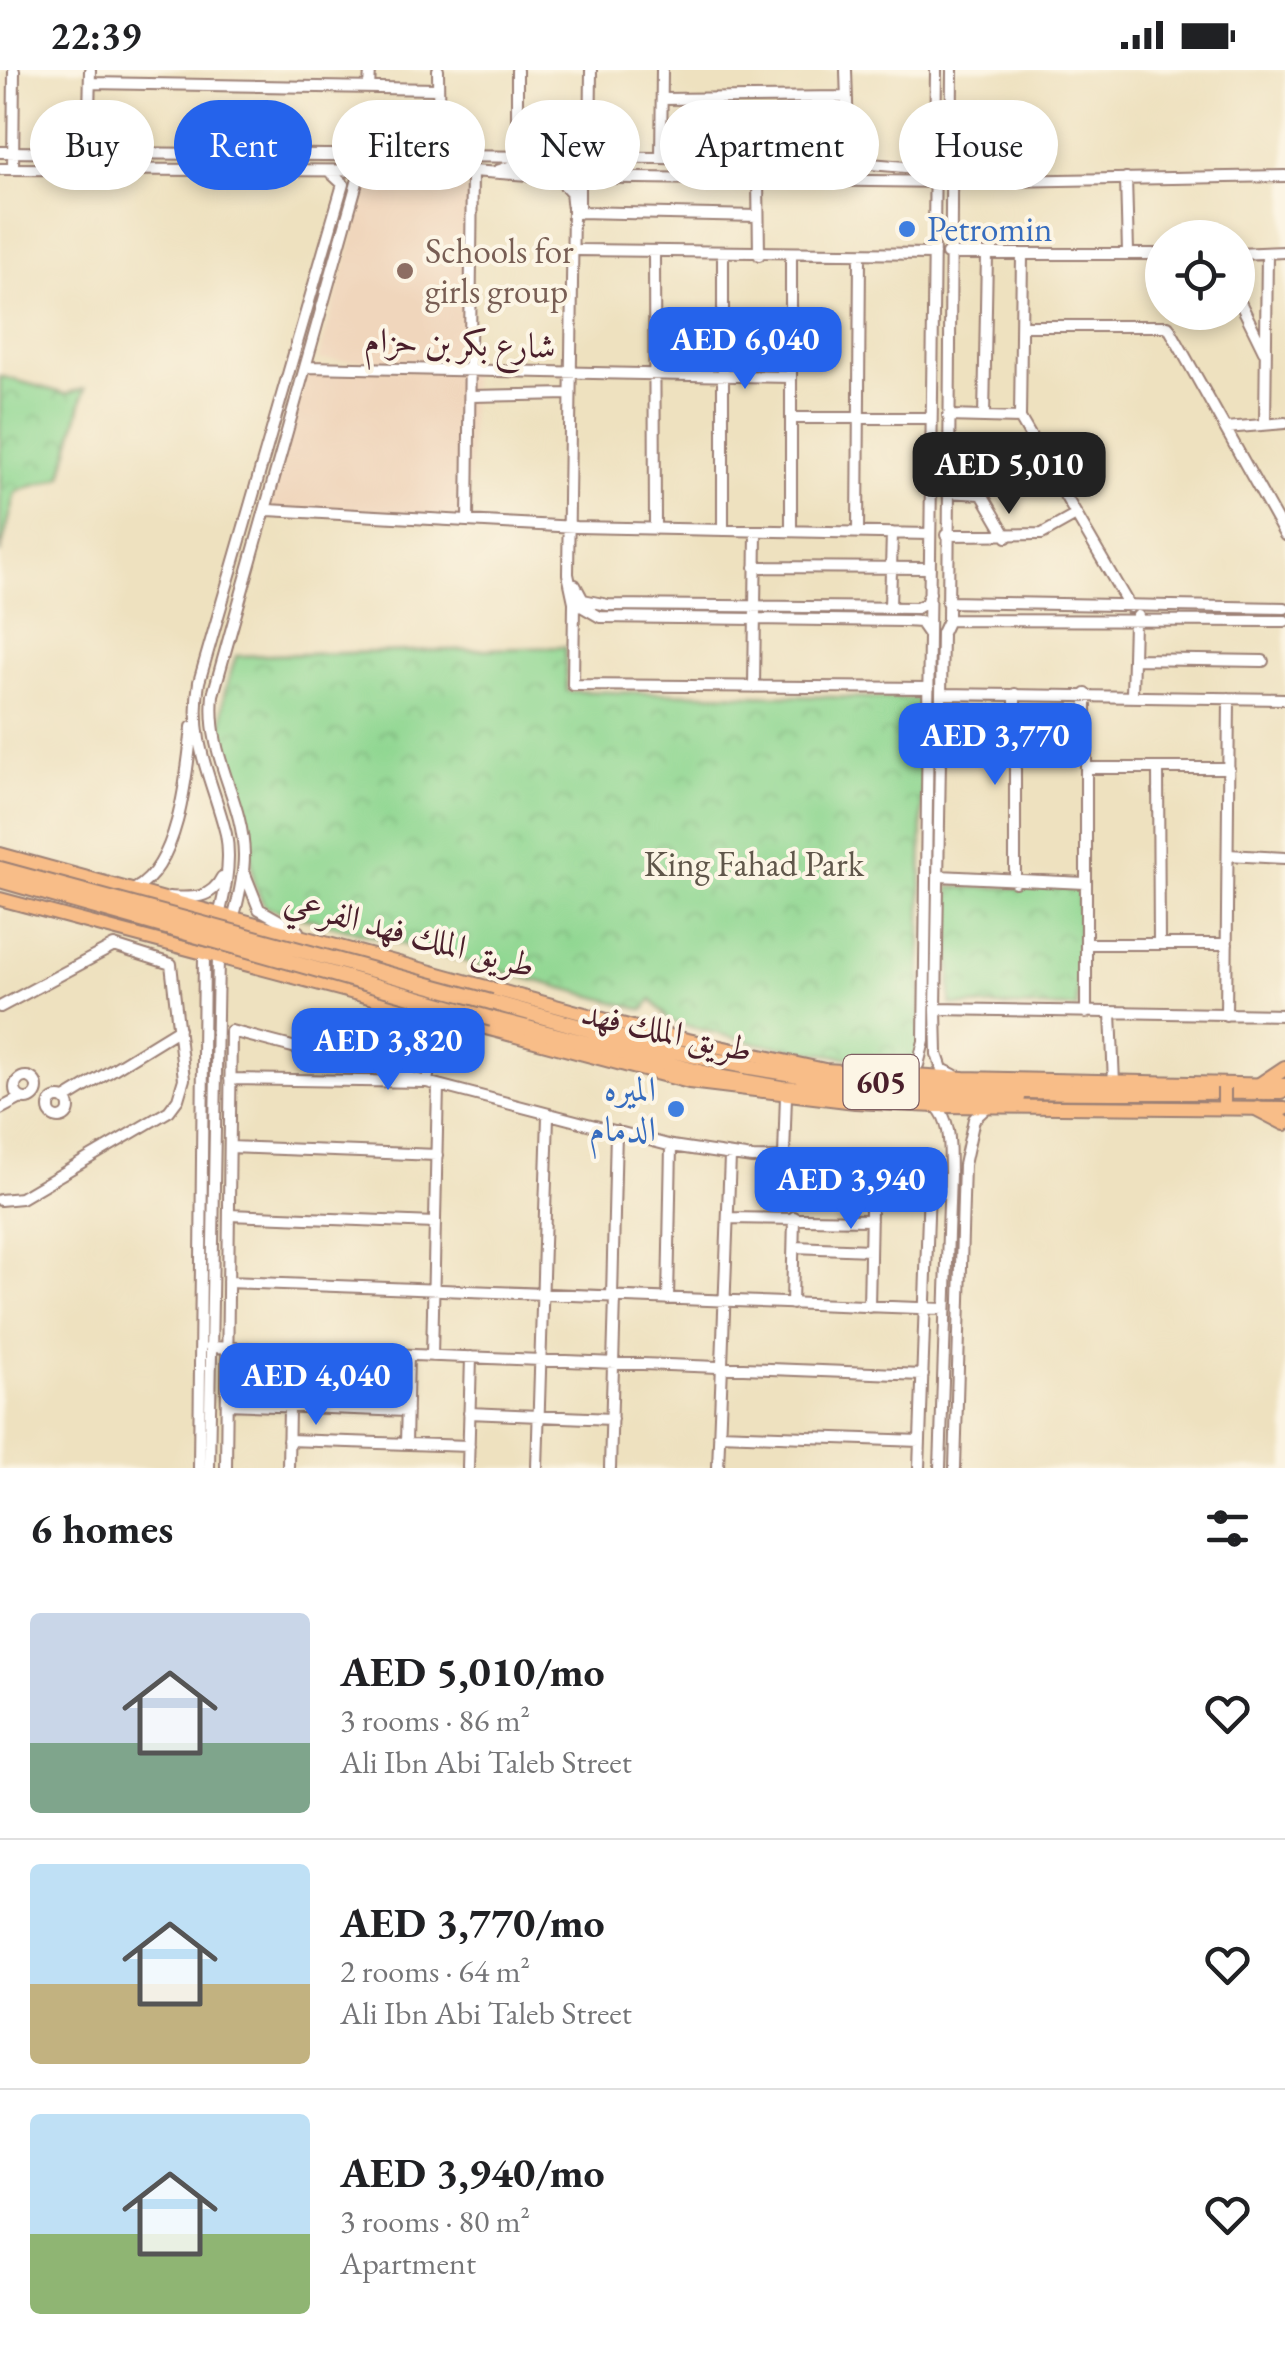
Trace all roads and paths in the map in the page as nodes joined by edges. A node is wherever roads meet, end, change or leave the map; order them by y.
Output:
1 (14, 70) edge
2 (90, 70) edge
3 (161, 70) edge
4 (370, 70) edge
5 (438, 70) edge
6 (517, 70) edge
7 (590, 70) edge
8 (662, 70) edge
9 (846, 70) edge
10 (936, 70) edge
11 (952, 70) edge
12 (90, 83) junction
13 (161, 84) junction
14 (369, 88) junction
15 (438, 89) junction
16 (844, 97) junction
17 (662, 98) joint
18 (90, 100) edge
19 (438, 100) edge
20 (517, 100) edge
21 (590, 100) edge
22 (844, 100) edge
23 (936, 100) edge
24 (952, 100) edge
25 (0, 152) edge
26 (13, 152) junction
27 (30, 152) edge
28 (154, 154) edge
29 (332, 155) edge
30 (505, 168) edge
31 (6, 169) edge
32 (154, 170) edge
33 (329, 171) joint
34 (485, 172) edge
35 (493, 172) junction
36 (505, 173) edge
37 (1285, 176) edge
38 (1126, 178) junction
39 (1058, 179) edge
40 (1253, 179) junction
41 (1285, 184) edge
42 (355, 190) edge
43 (472, 190) edge
44 (569, 190) edge
45 (579, 190) edge
46 (758, 190) edge
47 (935, 190) edge
48 (950, 190) edge
49 (579, 212) junction
50 (758, 216) junction
51 (578, 250) junction
52 (654, 252) junction
53 (1128, 252) junction
54 (1285, 252) edge
55 (1145, 253) edge
56 (723, 254) junction
57 (759, 254) junction
58 (791, 254) junction
59 (934, 254) junction
60 (947, 254) junction
61 (987, 254) junction
62 (1255, 254) edge
63 (1267, 254) junction
64 (860, 255) junction
65 (1022, 255) junction
66 (1023, 326) junction
67 (1145, 326) edge
68 (1170, 330) edge
69 (1255, 330) edge
70 (1266, 352) junction
71 (308, 366) junction
72 (472, 371) junction
73 (574, 374) junction
74 (654, 375) junction
75 (725, 376) junction
76 (791, 377) junction
77 (570, 394) junction
78 (471, 396) junction
79 (948, 416) junction
80 (984, 417) junction
81 (791, 418) junction
82 (859, 418) junction
83 (931, 418) junction
84 (1020, 418) junction
85 (1285, 423) edge
86 (1265, 424) junction
87 (1226, 428) junction
88 (946, 492) junction
89 (268, 510) junction
90 (1076, 515) junction
91 (1280, 519) edge
92 (468, 521) junction
93 (572, 527) junction
94 (655, 528) junction
95 (723, 530) junction
96 (756, 531) junction
97 (790, 531) junction
98 (858, 533) junction
99 (892, 533) junction
100 (930, 534) junction
101 (946, 535) junction
102 (1285, 536) edge
103 (1006, 537) junction
104 (756, 567) junction
105 (930, 568) junction
106 (892, 570) junction
107 (930, 592) junction
108 (574, 602) junction
109 (947, 602) junction
110 (755, 606) junction
111 (890, 607) junction
112 (1130, 607) junction
113 (1144, 608) junction
114 (1285, 608) edge
115 (754, 619) junction
116 (948, 620) junction
117 (1285, 621) edge
118 (1134, 622) junction
119 (930, 637) junction
120 (1133, 659) junction
121 (1263, 661) dead end
122 (754, 687) junction
123 (929, 688) junction
124 (942, 694) junction
125 (1015, 694) junction
126 (1086, 694) junction
127 (1132, 694) junction
128 (1229, 698) junction
129 (1285, 699) edge
130 (194, 716) junction
131 (1086, 768) junction
132 (1158, 768) junction
133 (1228, 768) junction
134 (228, 852) junction
135 (0, 854) edge
136 (244, 854) junction
137 (1228, 855) junction
138 (1285, 858) edge
139 (0, 869) edge
140 (939, 876) junction
141 (0, 880) edge
142 (1015, 882) junction
143 (1085, 883) junction
144 (135, 889) junction
145 (161, 896) junction
146 (0, 900) edge
147 (227, 914) junction
148 (276, 928) junction
149 (312, 938) junction
150 (1088, 944) junction
151 (1159, 944) junction
152 (1227, 944) junction
153 (204, 953) junction
154 (218, 958) junction
155 (258, 968) junction
156 (0, 1007) edge
157 (936, 1009) junction
158 (202, 1012) junction
159 (1086, 1013) junction
160 (1112, 1013) junction
161 (1226, 1014) junction
162 (1285, 1016) edge
163 (437, 1018) junction
164 (179, 1029) junction
165 (202, 1036) junction
166 (924, 1047) junction
167 (936, 1047) junction
168 (674, 1054) junction
169 (634, 1057) junction
170 (1285, 1068) edge
171 (826, 1070) junction
172 (884, 1075) junction
173 (964, 1078) junction
174 (230, 1079) junction
175 (1114, 1082) junction
176 (1210, 1083) junction
177 (433, 1084) junction
178 (1261, 1084) junction
179 (865, 1093) junction
180 (785, 1095) junction
181 (1283, 1096) edge
182 (22, 1098) dead end
183 (64, 1099) dead end
184 (935, 1106) junction
185 (996, 1106) junction
186 (1258, 1109) junction
187 (0, 1110) edge
188 (1208, 1110) junction
189 (548, 1116) junction
190 (1285, 1123) edge
191 (616, 1131) junction
192 (671, 1146) junction
193 (230, 1147) junction
194 (437, 1155) junction
195 (784, 1156) junction
196 (730, 1157) junction
197 (872, 1159) junction
198 (0, 1200) edge
199 (229, 1215) junction
200 (794, 1217) junction
201 (728, 1218) junction
202 (871, 1220) junction
203 (435, 1223) junction
204 (794, 1248) junction
205 (870, 1250) junction
206 (228, 1282) junction
207 (434, 1290) junction
208 (544, 1294) junction
209 (614, 1297) junction
210 (668, 1299) junction
211 (724, 1302) junction
212 (792, 1304) junction
213 (869, 1306) junction
214 (925, 1309) junction
215 (945, 1309) junction
216 (210, 1347) junction
217 (228, 1348) junction
218 (408, 1355) junction
219 (432, 1356) junction
220 (470, 1357) junction
221 (542, 1360) junction
222 (614, 1363) junction
223 (723, 1370) junction
224 (923, 1375) junction
225 (227, 1404) junction
226 (289, 1406) junction
227 (407, 1411) junction
228 (469, 1413) junction
229 (538, 1416) junction
230 (612, 1418) junction
231 (719, 1434) junction
232 (288, 1440) junction
233 (920, 1441) junction
234 (406, 1444) junction
235 (468, 1446) junction
236 (199, 1468) edge
237 (208, 1468) edge
238 (226, 1468) edge
239 (288, 1468) edge
240 (468, 1468) edge
241 (537, 1468) edge
242 (610, 1468) edge
243 (718, 1468) edge
244 (920, 1468) edge
245 (940, 1468) edge
246 (955, 1468) edge

1 - 26 street
2 - 12 street
3 - 13 street
4 - 14 street
5 - 15 street
6 - 20 street
7 - 21 street
8 - 17 street
9 - 16 street
10 - 23 street
11 - 24 street
12 - 13 street
12 - 18 street
13 - 14 street
14 - 15 street
15 - 19 street
16 - 17 street
16 - 22 street
25 - 26 street
26 - 27 street
26 - 31 street
28 - 29 street
30 - 35 street
32 - 33 street
33 - 130 street
34 - 35 street
35 - 36 street
37 - 40 street
38 - 39 street
38 - 40 street
38 - 53 street
40 - 41 street
42 - 71 street
43 - 72 street
44 - 73 street
45 - 49 street
46 - 50 street
47 - 59 street
48 - 60 street
49 - 50 street
49 - 51 street
50 - 57 street
51 - 52 street
51 - 73 street
52 - 56 street
52 - 74 street
53 - 55 street
53 - 65 street
54 - 63 street
56 - 57 street
56 - 75 street
57 - 58 street
58 - 64 street
58 - 76 street
59 - 64 street
59 - 83 street
60 - 61 street
60 - 79 street
61 - 65 street
61 - 80 street
62 - 63 street
63 - 70 street
64 - 82 street
65 - 66 street
66 - 67 street
66 - 84 street
68 - 87 street
69 - 70 street
70 - 86 street
71 - 72 street, شارع بكر بن حزام
71 - 89 street
72 - 73 street, شارع بكر بن حزام
72 - 78 street
73 - 74 street, شارع بكر بن حزام
73 - 77 street
73 - 93 street
74 - 75 street, شارع بكر بن حزام
74 - 94 street
75 - 76 street, شارع بكر بن حزام
75 - 95 street
76 - 81 street
77 - 78 street
77 - 93 street
78 - 92 street
79 - 80 street
79 - 88 street
80 - 84 street
81 - 82 street
81 - 97 street
82 - 83 street
82 - 98 street
83 - 100 street
84 - 90 street
85 - 86 street
86 - 87 street
87 - 91 street
88 - 101 street
88 - 103 street
89 - 92 street
89 - 136 street
90 - 103 street
90 - 112 street
91 - 102 street
92 - 93 street
93 - 94 street
93 - 108 street
93 - 110 street
94 - 95 street
95 - 96 street
96 - 97 street
96 - 104 street
97 - 98 street
98 - 99 street
99 - 100 street
99 - 106 street
100 - 105 street
101 - 103 street
101 - 109 street
104 - 106 street
104 - 110 street
105 - 106 street
105 - 107 street
106 - 111 street
107 - 111 street
107 - 119 street
108 - 115 street
108 - 122 street
109 - 112 street
109 - 116 street
110 - 111 street
110 - 115 street
112 - 113 street
113 - 114 street
113 - 118 street
115 - 119 street
115 - 122 street
116 - 118 street
116 - 124 street
117 - 118 street
118 - 120 street
119 - 123 street
120 - 121 street
120 - 127 street
122 - 123 street
123 - 166 street
124 - 125 street
124 - 140 street
125 - 126 street
125 - 142 street
126 - 127 street
126 - 131 street
127 - 128 street
128 - 129 street
128 - 133 street
130 - 134 street
130 - 144 street
131 - 132 street
131 - 143 street
132 - 133 street
132 - 151 street
133 - 137 street
134 - 145 street
134 - 147 street
135 - 144 main road, طريق الملك فهد الفرعي
136 - 147 street
136 - 149 street
137 - 138 street
137 - 152 street
139 - 168 highway, طريق الملك فهد / 605, bridge
140 - 142 street
140 - 157 street
141 - 169 highway, طريق الملك فهد / 605, bridge
142 - 143 street
143 - 150 street
144 - 145 main road, طريق الملك فهد الفرعي
145 - 147 main road, طريق الملك فهد الفرعي
146 - 153 main road, طريق الملك فهد الفرعي
147 - 148 main road, طريق الملك فهد الفرعي
147 - 153 main road
147 - 154 main road
148 - 149 main road, طريق الملك فهد الفرعي
148 - 155 street
149 - 171 main road, طريق الملك فهد الفرعي
150 - 151 street
150 - 159 street
151 - 152 street
152 - 161 street
153 - 154 main road, طريق الملك فهد الفرعي
153 - 158 street
154 - 155 main road, طريق الملك فهد الفرعي
154 - 216 street
155 - 163 main road, طريق الملك فهد الفرعي
156 - 164 street
157 - 159 street
157 - 167 street
158 - 164 street
158 - 165 street
159 - 160 street
160 - 161 street
160 - 175 street
161 - 162 street
163 - 177 street
163 - 180 main road, طريق الملك فهد الفرعي
164 - 165 street
164 - 183 street
164 - 198 street
165 - 236 street
166 - 167 street
166 - 172 street
167 - 173 street
168 - 171 highway
168 - 181 highway, طريق الملك فهد / 605
169 - 179 highway, طريق الملك فهد / 605
169 - 180 highway
170 - 178 highway
171 - 172 main road, طريق الملك فهد الفرعي
172 - 173 main road, طريق الملك فهد الفرعي
173 - 175 main road, طريق الملك فهد الفرعي
174 - 177 street
174 - 177 street
174 - 193 street
175 - 176 main road, طريق الملك فهد الفرعي
176 - 178 main road, طريق الملك فهد الفرعي
176 - 188 main road
177 - 189 street
177 - 194 street
178 - 181 main road, طريق الملك فهد الفرعي
179 - 180 highway
179 - 181 highway, طريق الملك فهد / 605
180 - 184 main road, طريق الملك فهد الفرعي
180 - 195 street
181 - 186 main road, طريق الملك فهد الفرعي
182 - 187 street
184 - 185 main road, طريق الملك فهد الفرعي
184 - 215 street
185 - 188 main road, طريق الملك فهد الفرعي
185 - 246 street
186 - 188 main road, طريق الملك فهد الفرعي
186 - 190 highway
189 - 191 street
189 - 208 street
191 - 192 street
191 - 209 street
192 - 196 street
192 - 210 street
193 - 194 street
193 - 199 street
194 - 203 street
195 - 196 street
195 - 197 street
196 - 201 street
197 - 202 street
197 - 214 street
199 - 203 street
199 - 206 street
200 - 201 street
200 - 202 street
200 - 204 street
201 - 211 street
202 - 205 street
203 - 207 street
204 - 205 street
204 - 212 street
205 - 213 street
206 - 207 street
206 - 217 street
207 - 208 street
207 - 219 street
208 - 209 street
208 - 221 street
209 - 210 street
209 - 222 street
210 - 211 street
211 - 212 street
211 - 223 street
212 - 213 street
213 - 214 street
214 - 215 street
214 - 224 street
215 - 245 street
216 - 217 street
216 - 237 street
217 - 218 street
217 - 225 street
218 - 219 street
218 - 227 street
219 - 220 street
220 - 221 street
220 - 228 street
221 - 222 street
221 - 229 street
222 - 223 street
222 - 230 street
223 - 224 street
223 - 231 street
224 - 233 street
225 - 226 street
225 - 238 street
226 - 227 street
226 - 232 street
227 - 234 street
228 - 229 street
228 - 235 street
229 - 230 street
229 - 241 street
230 - 242 street
231 - 233 street
231 - 243 street
232 - 234 street
232 - 239 street
233 - 244 street
234 - 235 street
235 - 240 street

